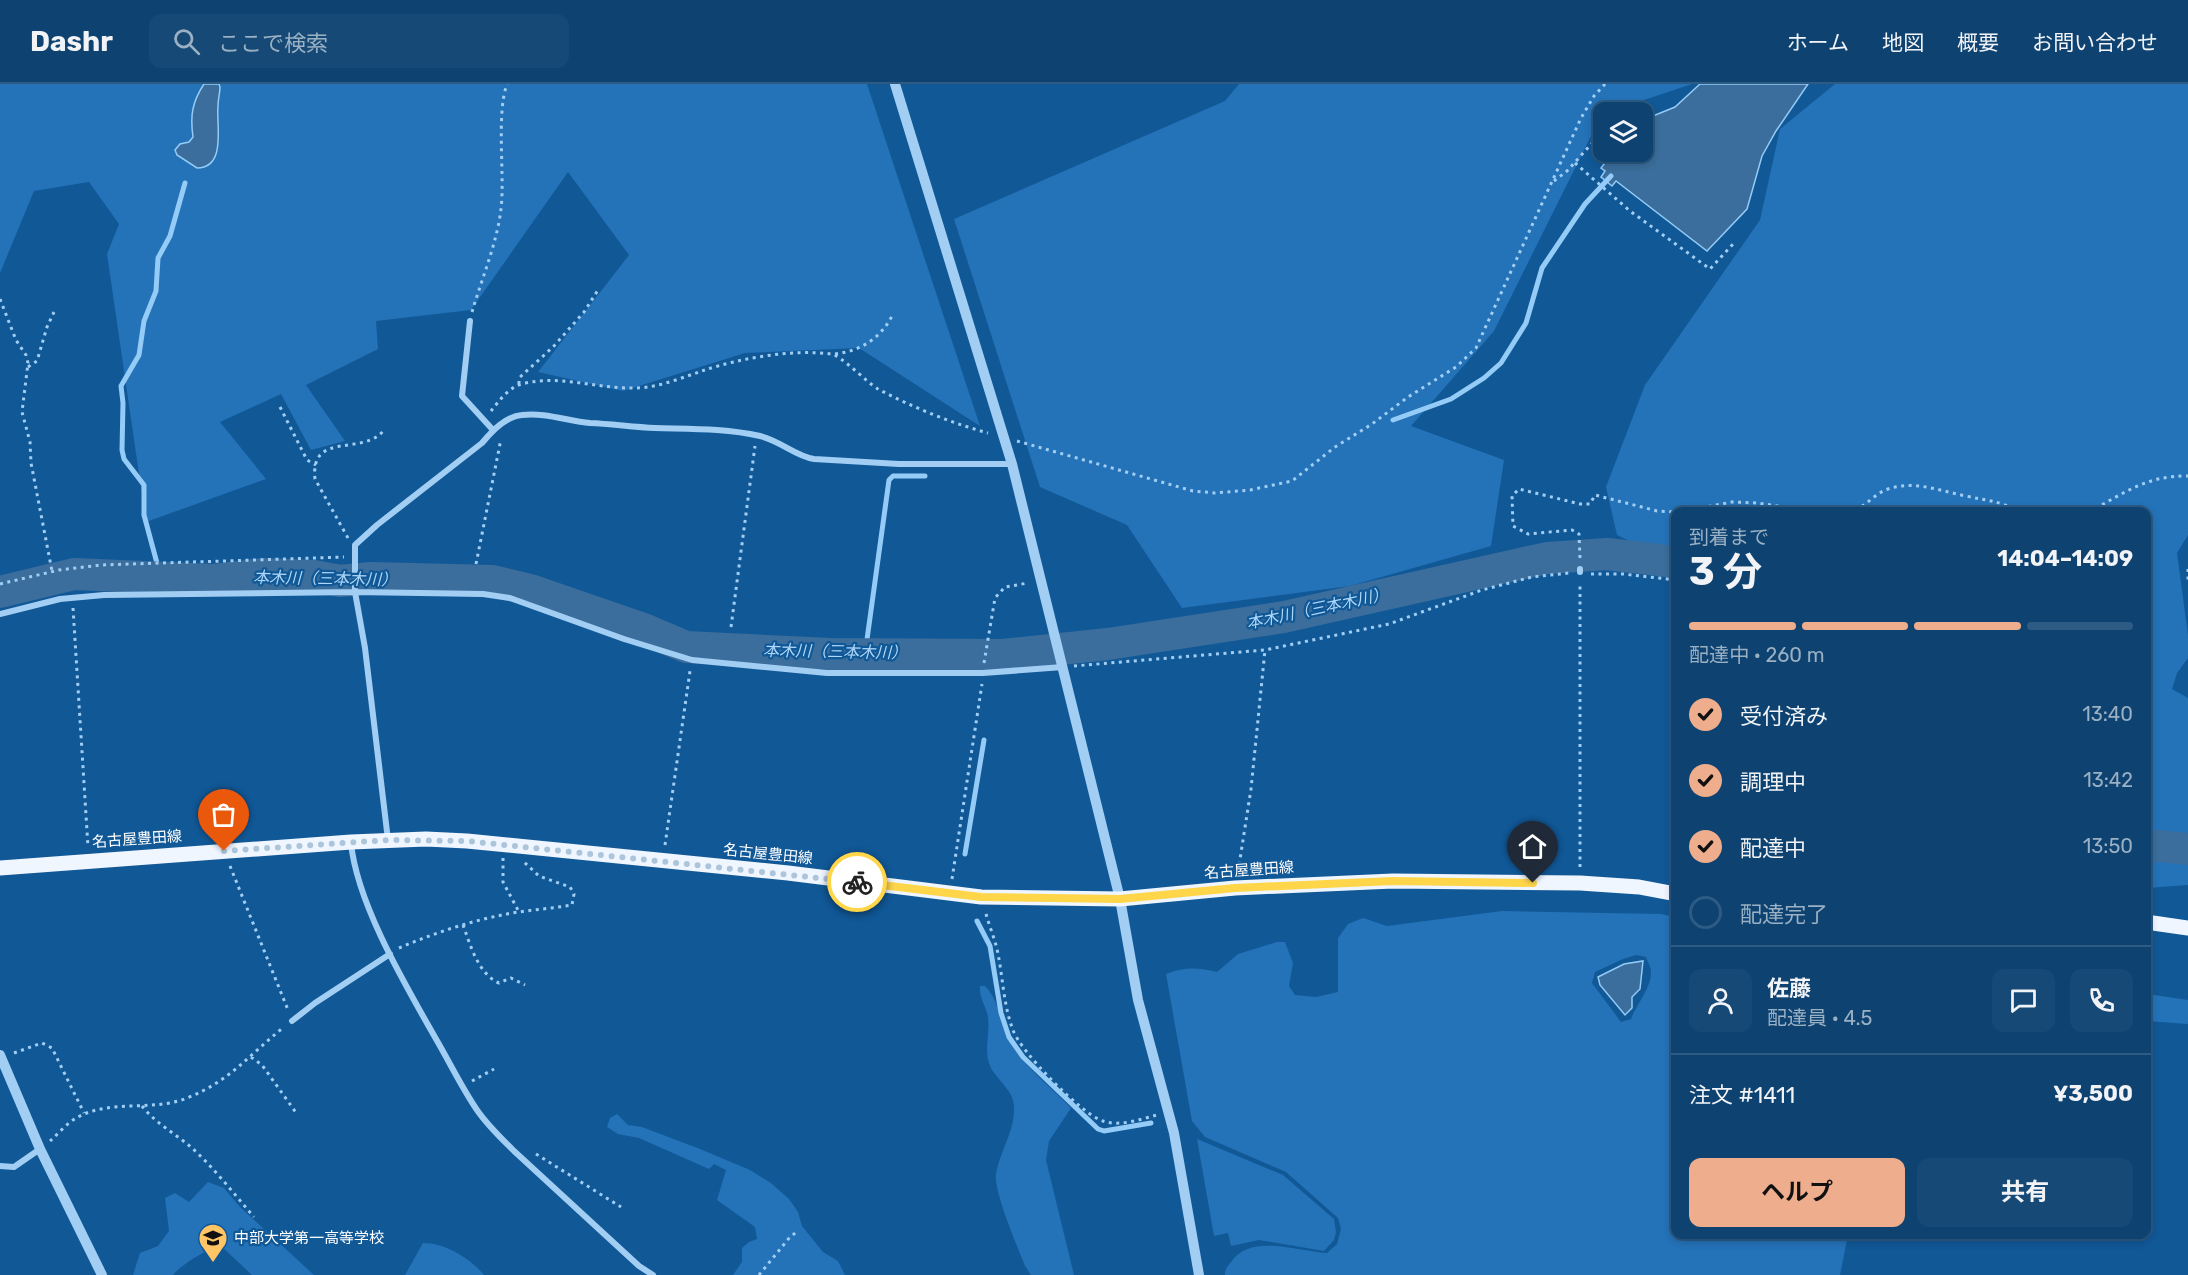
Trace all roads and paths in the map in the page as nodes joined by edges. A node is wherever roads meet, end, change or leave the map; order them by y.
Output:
1 (507, 84) edge
2 (895, 84) edge
3 (1605, 84) edge
4 (1593, 143) edge
5 (1575, 163) junction
6 (1552, 183) junction
7 (1733, 244) dead end
8 (598, 291) dead end
9 (0, 299) edge
10 (54, 312) dead end
11 (892, 316) dead end
12 (470, 321) joint
13 (834, 354) junction
14 (28, 367) junction
15 (519, 385) junction
16 (280, 407) dead end
17 (484, 420) junction
18 (384, 430) dead end
19 (493, 430) junction
20 (757, 435) junction
21 (1005, 437) junction
22 (1012, 464) junction
23 (316, 465) junction
24 (2188, 476) edge
25 (1704, 507) edge
26 (1785, 507) edge
27 (1861, 507) edge
28 (2009, 507) edge
29 (2099, 507) edge
30 (1671, 512) edge
31 (356, 545) junction
32 (354, 558) junction
33 (476, 564) dead end
34 (2188, 569) edge
35 (52, 571) junction
36 (1580, 571) junction
37 (1041, 580) junction
38 (1671, 580) edge
39 (2188, 583) edge
40 (0, 584) edge
41 (355, 592) junction
42 (72, 598) junction
43 (0, 614) edge
44 (731, 627) dead end
45 (1265, 650) junction
46 (692, 660) junction
47 (1063, 666) junction
48 (983, 671) junction
49 (388, 840) junction
50 (351, 842) junction
51 (503, 845) junction
52 (523, 847) junction
53 (224, 851) junction
54 (88, 861) junction
55 (663, 861) junction
56 (0, 868) edge
57 (1580, 883) junction
58 (1235, 888) junction
59 (950, 893) junction
60 (1671, 893) edge
61 (986, 897) junction
62 (1120, 899) junction
63 (519, 912) junction
64 (2151, 923) edge
65 (462, 925) junction
66 (2188, 928) edge
67 (390, 953) junction
68 (525, 985) dead end
69 (292, 1021) junction
70 (1, 1056) edge
71 (251, 1057) junction
72 (494, 1070) dead end
73 (462, 1084) junction
74 (142, 1106) junction
75 (1169, 1113) junction
76 (84, 1114) junction
77 (297, 1114) dead end
78 (40, 1149) junction
79 (513, 1150) junction
80 (0, 1166) edge
81 (621, 1208) dead end
82 (254, 1217) dead end
83 (798, 1231) dead end
84 (102, 1275) edge
85 (654, 1275) edge
86 (759, 1275) edge
87 (1199, 1275) edge

1 - 12 path
2 - 21 street
3 - 6 path
4 - 5 path
5 - 6 path
5 - 7 path
6 - 21 path
8 - 15 path
9 - 14 path
10 - 14 path
11 - 13 path
12 - 17 street
13 - 15 path
13 - 21 path
14 - 35 path
15 - 17 path
16 - 23 path
17 - 19 street
18 - 23 path
19 - 20 street
19 - 31 street
19 - 33 path
20 - 22 street
20 - 44 path
21 - 22 street
22 - 37 street
23 - 31 path
24 - 29 path
25 - 26 path
27 - 28 path
30 - 36 path
31 - 32 street
32 - 35 path
32 - 41 street
34 - 39 path
35 - 40 path
36 - 38 path
36 - 45 path
36 - 57 path
37 - 47 street
37 - 48 path
41 - 42 street
41 - 46 street
41 - 49 street
42 - 43 street
42 - 54 path
45 - 47 path
45 - 58 path
46 - 48 street
46 - 55 path
47 - 48 street
47 - 62 street
48 - 59 path
49 - 50 main road, 名古屋豊田線
49 - 51 main road, 名古屋豊田線
50 - 53 main road, 名古屋豊田線
50 - 67 street
51 - 52 main road, 名古屋豊田線
51 - 63 path
52 - 55 main road, 名古屋豊田線
52 - 63 path
53 - 54 main road, 名古屋豊田線
53 - 69 path
54 - 56 main road, 名古屋豊田線
55 - 59 main road, 名古屋豊田線
57 - 58 main road, 名古屋豊田線
57 - 60 main road, 名古屋豊田線
58 - 62 main road, 名古屋豊田線
59 - 61 main road, 名古屋豊田線
61 - 62 main road, 名古屋豊田線
61 - 75 path
62 - 75 street
63 - 65 path
64 - 66 main road
65 - 67 path
65 - 68 path
67 - 69 street
67 - 73 street
69 - 71 path
70 - 76 path
70 - 78 street
71 - 74 path
71 - 77 path
72 - 73 path
73 - 79 street
74 - 76 path
74 - 82 path
75 - 87 street
76 - 78 path
78 - 80 street
78 - 84 street
79 - 81 path
79 - 85 street
83 - 86 path

